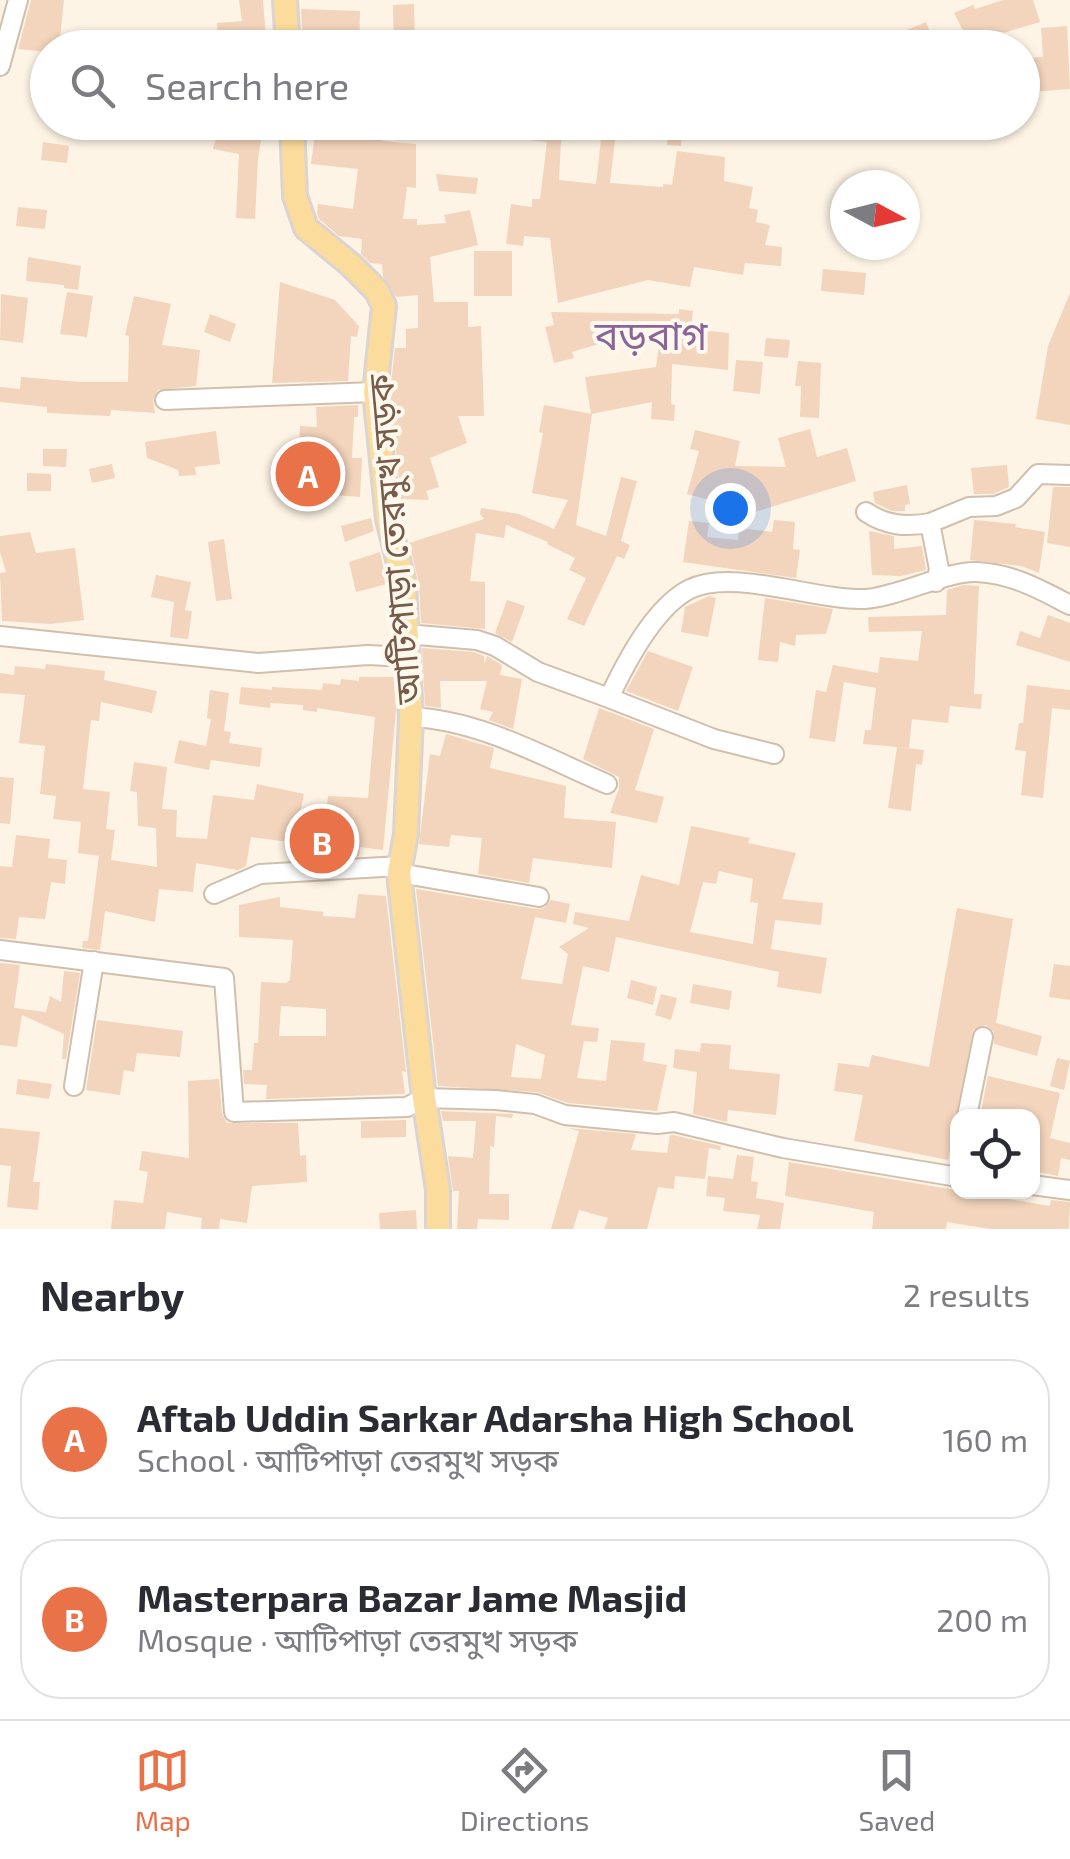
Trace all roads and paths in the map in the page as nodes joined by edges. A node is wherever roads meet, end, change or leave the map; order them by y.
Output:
1 (18, 0) edge
2 (285, 0) edge
3 (287, 30) edge
4 (0, 66) edge
5 (293, 140) edge
6 (375, 392) junction
7 (165, 400) dead end
8 (1070, 475) edge
9 (866, 512) dead end
10 (930, 522) junction
11 (936, 582) junction
12 (1070, 605) edge
13 (0, 636) edge
14 (407, 646) junction
15 (608, 698) junction
16 (410, 717) junction
17 (774, 754) dead end
18 (607, 784) dead end
19 (400, 870) junction
20 (214, 894) dead end
21 (539, 897) dead end
22 (0, 950) edge
23 (94, 961) junction
24 (982, 1036) dead end
25 (74, 1086) dead end
26 (424, 1098) junction
27 (968, 1109) edge
28 (950, 1175) edge
29 (1040, 1186) edge
30 (1070, 1190) edge
31 (438, 1229) edge

1 - 4 street
2 - 3 main road
5 - 6 main road, আটিপাড়া তেরমুখ সড়ক
6 - 7 street
6 - 14 main road, আটিপাড়া তেরমুখ সড়ক
8 - 10 street
9 - 10 street
10 - 11 street
11 - 12 street
11 - 15 street
13 - 14 street
14 - 15 street
14 - 16 main road, আটিপাড়া তেরমুখ সড়ক
15 - 17 street
16 - 18 street
16 - 19 main road, আটিপাড়া তেরমুখ সড়ক
19 - 20 street
19 - 21 street
19 - 26 main road, আটিপাড়া তেরমুখ সড়ক
22 - 23 street
23 - 25 street
23 - 26 street
24 - 27 street
26 - 28 street
26 - 31 main road, আটিপাড়া তেরমুখ সড়ক
29 - 30 street

